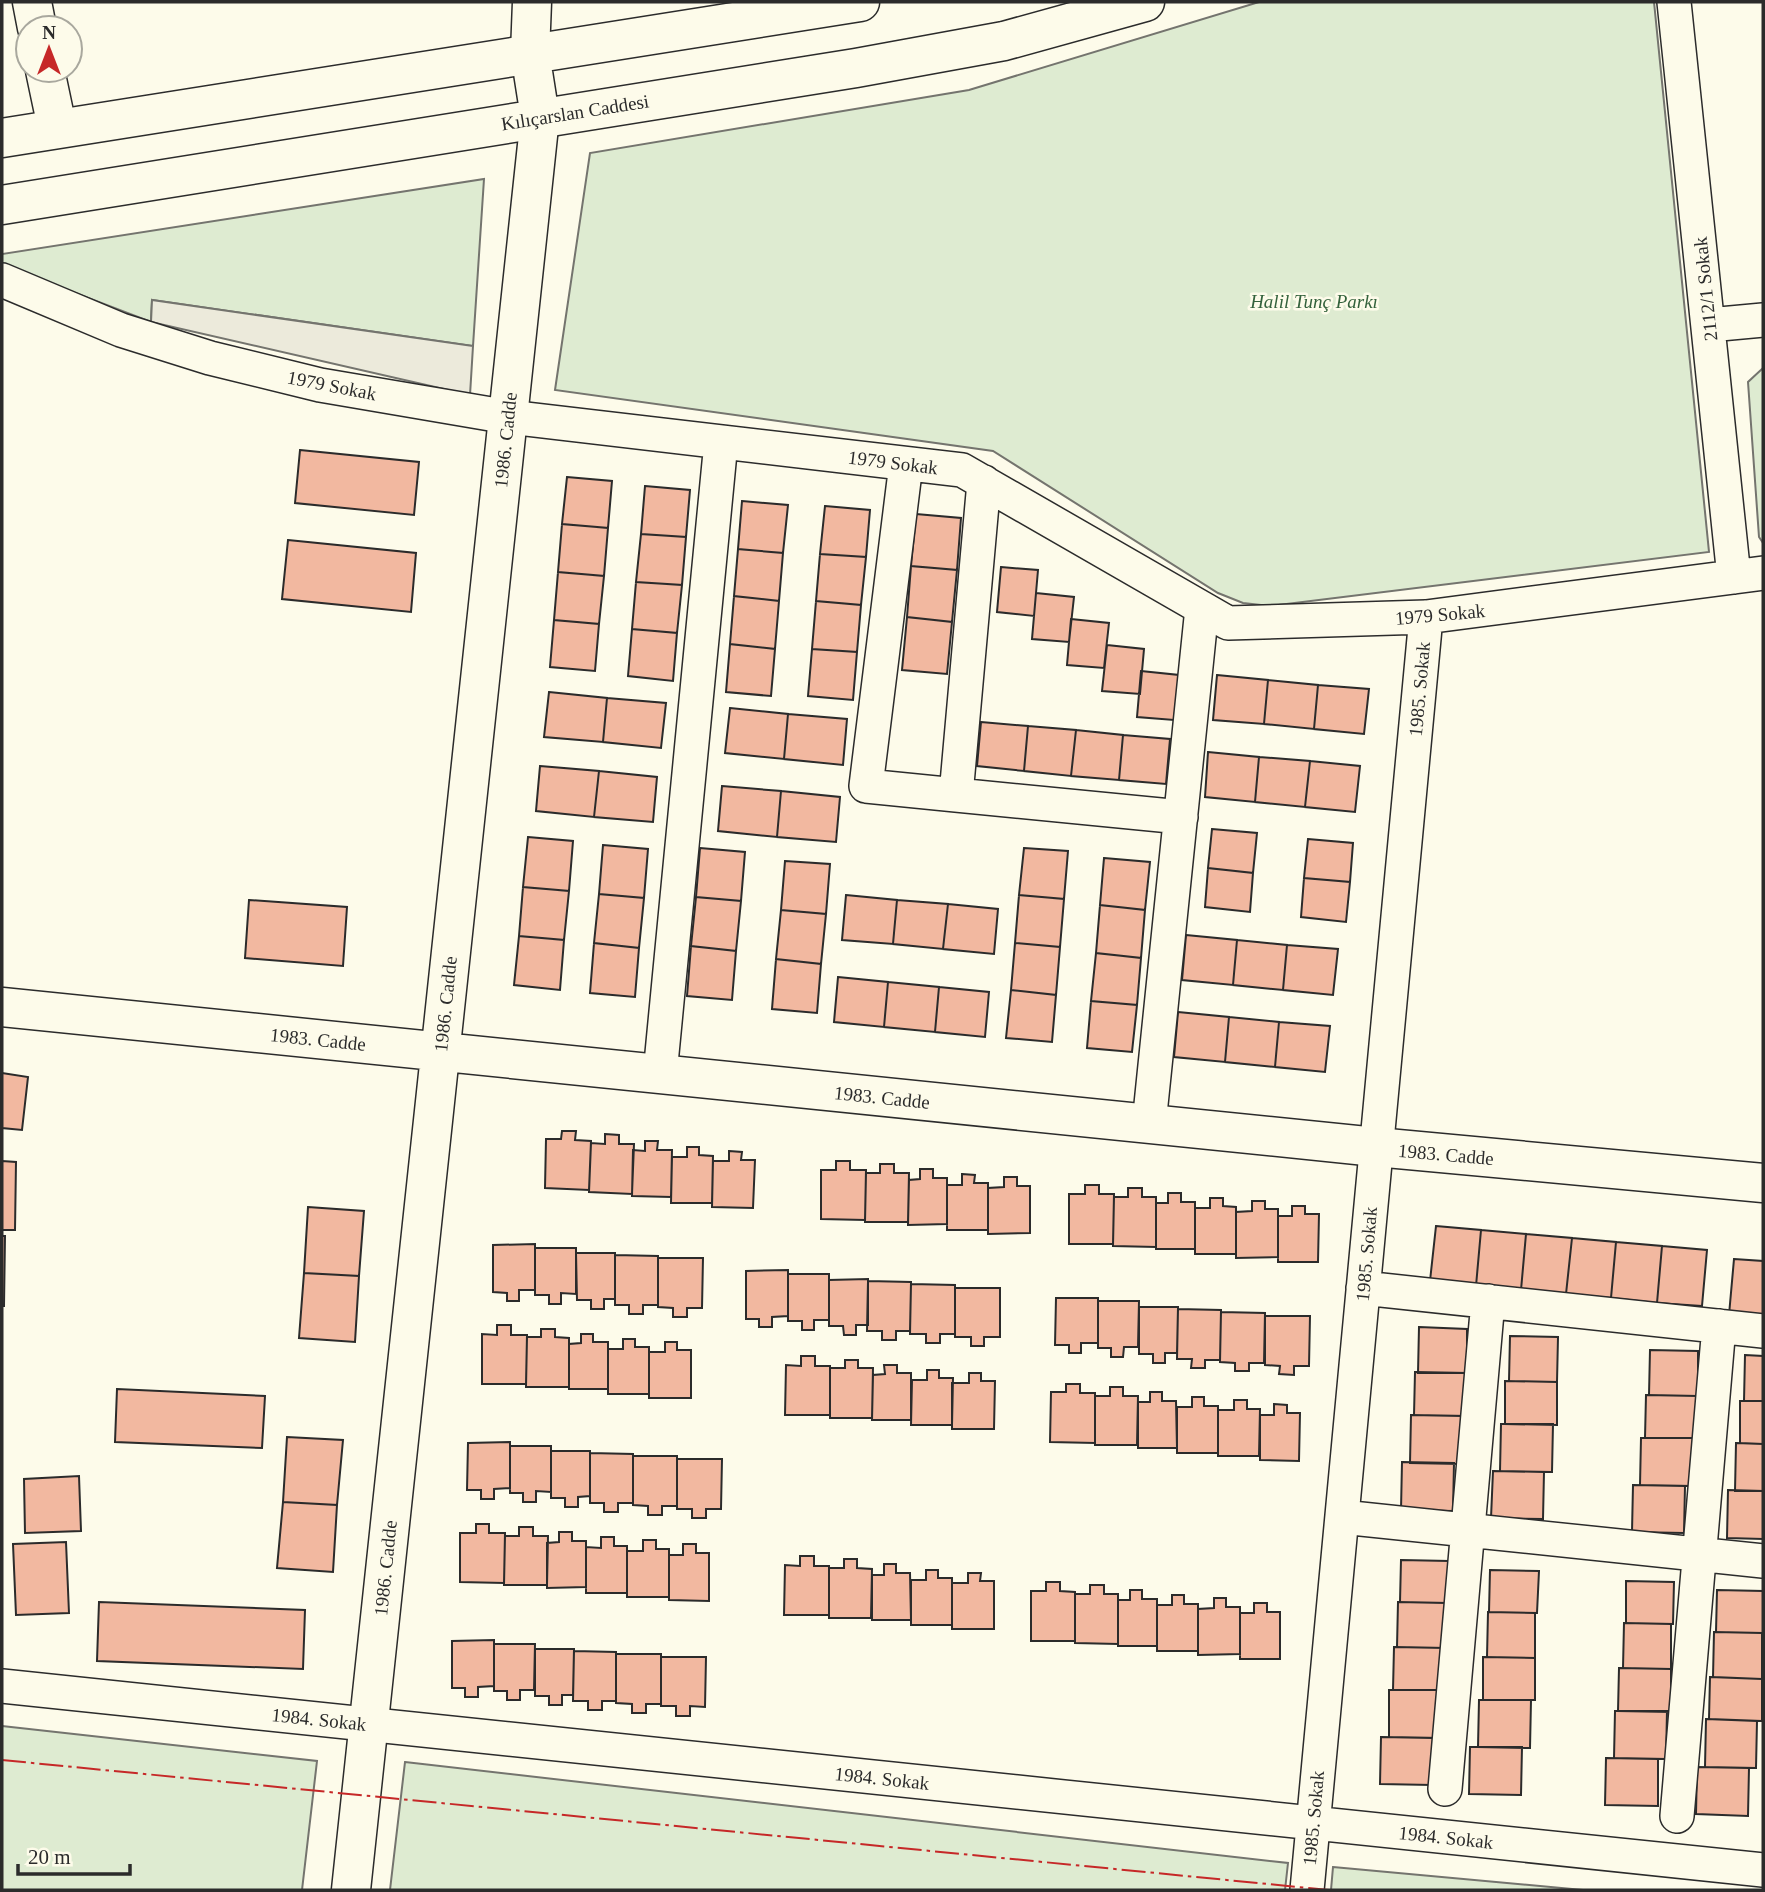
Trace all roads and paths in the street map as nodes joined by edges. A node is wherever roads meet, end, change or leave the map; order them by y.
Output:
1 (532, 2) edge
2 (860, 2) edge
3 (1145, 2) edge
4 (1674, 2) edge
5 (530, 53) junction
6 (49, 84) edge
7 (540, 117) junction
8 (57, 127) junction
9 (2, 138) edge
10 (2, 205) edge
11 (2, 280) edge
12 (1763, 320) edge
13 (1709, 325) junction
14 (508, 417) junction
15 (721, 442) junction
16 (906, 464) junction
17 (984, 482) junction
18 (1749, 575) edge
19 (1202, 608) junction
20 (1426, 618) junction
21 (956, 795) junction
22 (1181, 817) junction
23 (2, 1007) edge
24 (440, 1052) junction
25 (660, 1074) junction
26 (1149, 1124) junction
27 (1376, 1147) junction
28 (1763, 1183) edge
29 (1363, 1288) junction
30 (1488, 1301) junction
31 (1719, 1326) junction
32 (1763, 1331) edge
33 (1342, 1517) junction
34 (1468, 1530) junction
35 (1699, 1554) junction
36 (1763, 1561) edge
37 (2, 1686) edge
38 (368, 1724) junction
39 (1445, 1789) dead end
40 (1677, 1816) dead end
41 (1313, 1823) junction
42 (1763, 1870) edge
43 (351, 1890) edge
44 (1307, 1890) edge

1 - 5 street, 1986. Cadde
2 - 5 street
3 - 7 street, Kılıçarslan Caddesi
4 - 13 street, 2112/1 Sokak
5 - 7 street, 1986. Cadde
5 - 8 street
6 - 8 street
7 - 10 street, Kılıçarslan Caddesi
7 - 14 street, 1986. Cadde
8 - 9 street
11 - 14 street, 1979 Sokak
12 - 13 street
13 - 18 street, 2112/1 Sokak
14 - 15 street, 1979 Sokak
14 - 24 street, 1986. Cadde
15 - 16 street, 1979 Sokak
15 - 25 street
16 - 17 street, 1979 Sokak
16 - 21 street
17 - 19 street, 1979 Sokak
17 - 21 street
18 - 20 street, 1979 Sokak
19 - 20 street, 1979 Sokak
19 - 22 street
20 - 27 street, 1985. Sokak
21 - 22 street
22 - 26 street
23 - 24 street, 1983. Cadde
24 - 25 street, 1983. Cadde
24 - 38 street, 1986. Cadde
25 - 26 street, 1983. Cadde
26 - 27 street, 1983. Cadde
27 - 28 street, 1983. Cadde
27 - 29 street, 1985. Sokak
29 - 30 street
29 - 33 street, 1985. Sokak
30 - 31 street
30 - 34 street
31 - 32 street
31 - 35 street
33 - 34 street
33 - 41 street, 1985. Sokak
34 - 35 street
34 - 39 street
35 - 36 street
35 - 40 street
37 - 38 street, 1984. Sokak
38 - 41 street, 1984. Sokak
38 - 43 street, 1986. Cadde
41 - 42 street, 1984. Sokak
41 - 44 street, 1985. Sokak

